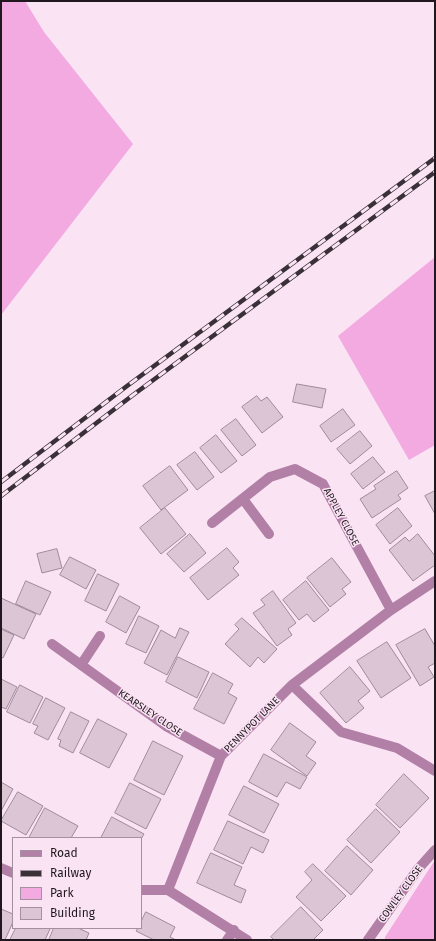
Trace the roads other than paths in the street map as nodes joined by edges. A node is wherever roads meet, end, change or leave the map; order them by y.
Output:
1 (243, 499) junction
2 (212, 523) dead end
3 (269, 534) dead end
4 (435, 581) edge
5 (391, 610) junction
6 (100, 636) dead end
7 (52, 644) dead end
8 (81, 665) junction
9 (292, 685) junction
10 (221, 756) junction
11 (435, 771) edge
12 (435, 850) edge
13 (1, 868) edge
14 (12, 873) edge
15 (142, 890) edge
16 (168, 890) junction
17 (234, 930) junction
18 (227, 940) edge
19 (247, 940) edge
20 (368, 940) edge

1 - 2 street, APPLEY CLOSE
1 - 3 street
1 - 5 street, APPLEY CLOSE
4 - 5 street, PENNYPOT LANE
5 - 9 street, PENNYPOT LANE
6 - 8 street
7 - 8 street, KEARSLEY CLOSE
8 - 10 street, KEARSLEY CLOSE
9 - 10 street, PENNYPOT LANE
9 - 11 street
10 - 16 street, PENNYPOT LANE
12 - 20 street, COWLEY CLOSE
13 - 14 street
15 - 16 street
16 - 17 street
17 - 18 street
17 - 19 street

